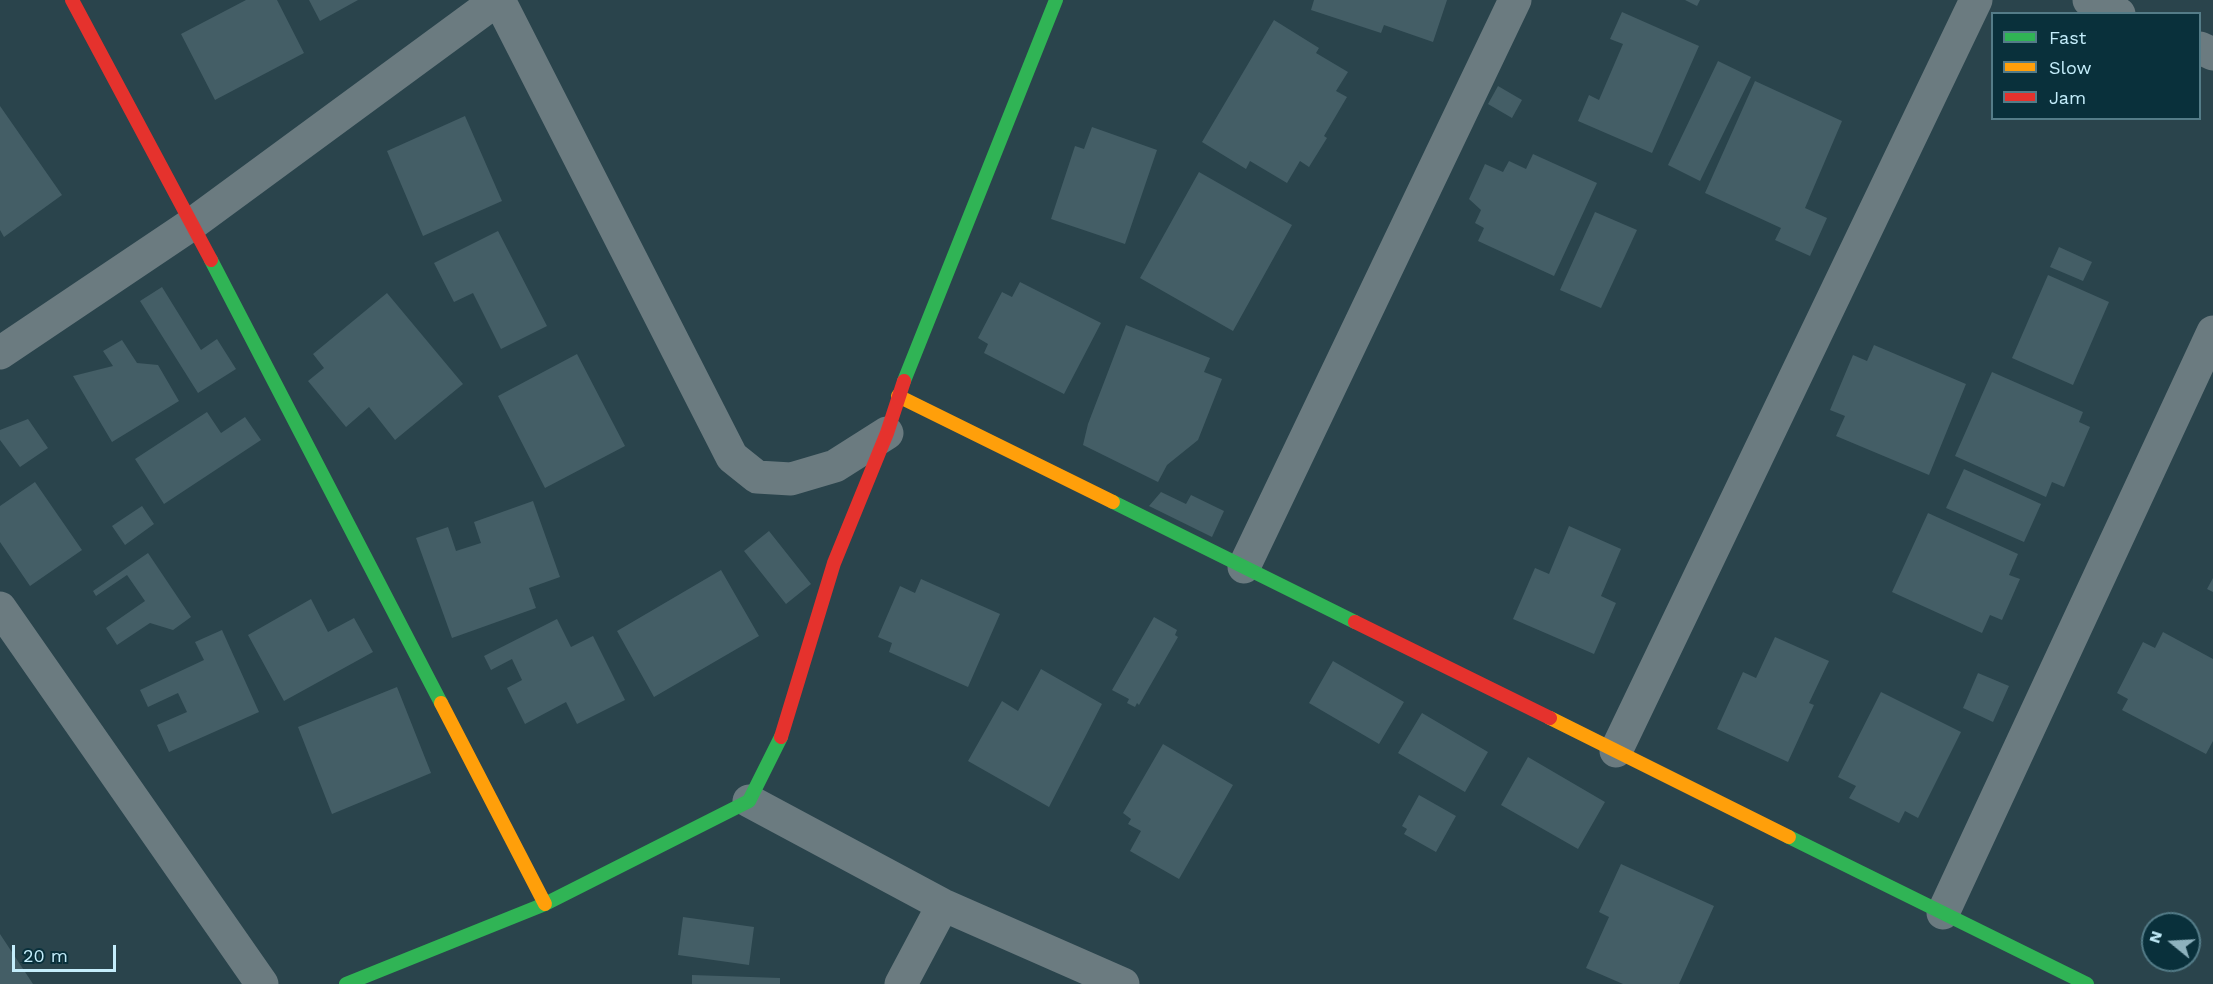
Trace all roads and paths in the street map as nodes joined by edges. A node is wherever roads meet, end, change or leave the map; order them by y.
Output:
1 (72, 0) edge
2 (498, 0) edge
3 (1056, 0) edge
4 (1515, 0) edge
5 (1976, 0) edge
6 (2088, 0) edge
7 (2115, 12) edge
8 (192, 224) junction
9 (2213, 332) edge
10 (0, 353) edge
11 (898, 396) junction
12 (887, 433) junction
13 (1244, 567) junction
14 (0, 608) edge
15 (1616, 751) junction
16 (748, 801) junction
17 (545, 904) junction
18 (943, 904) junction
19 (1943, 913) junction
20 (262, 984) edge
21 (346, 984) edge
22 (901, 984) edge
23 (1123, 984) edge
24 (2087, 984) edge

1 - 8 street
2 - 8 street
2 - 12 street
3 - 11 street
4 - 13 street
5 - 15 street
6 - 7 street
8 - 10 street
8 - 17 street
9 - 19 street
11 - 12 street
11 - 13 street
12 - 16 street
13 - 15 street
14 - 20 street
15 - 19 street
16 - 17 street
16 - 18 street
17 - 21 street
18 - 22 street
18 - 23 street
19 - 24 street

